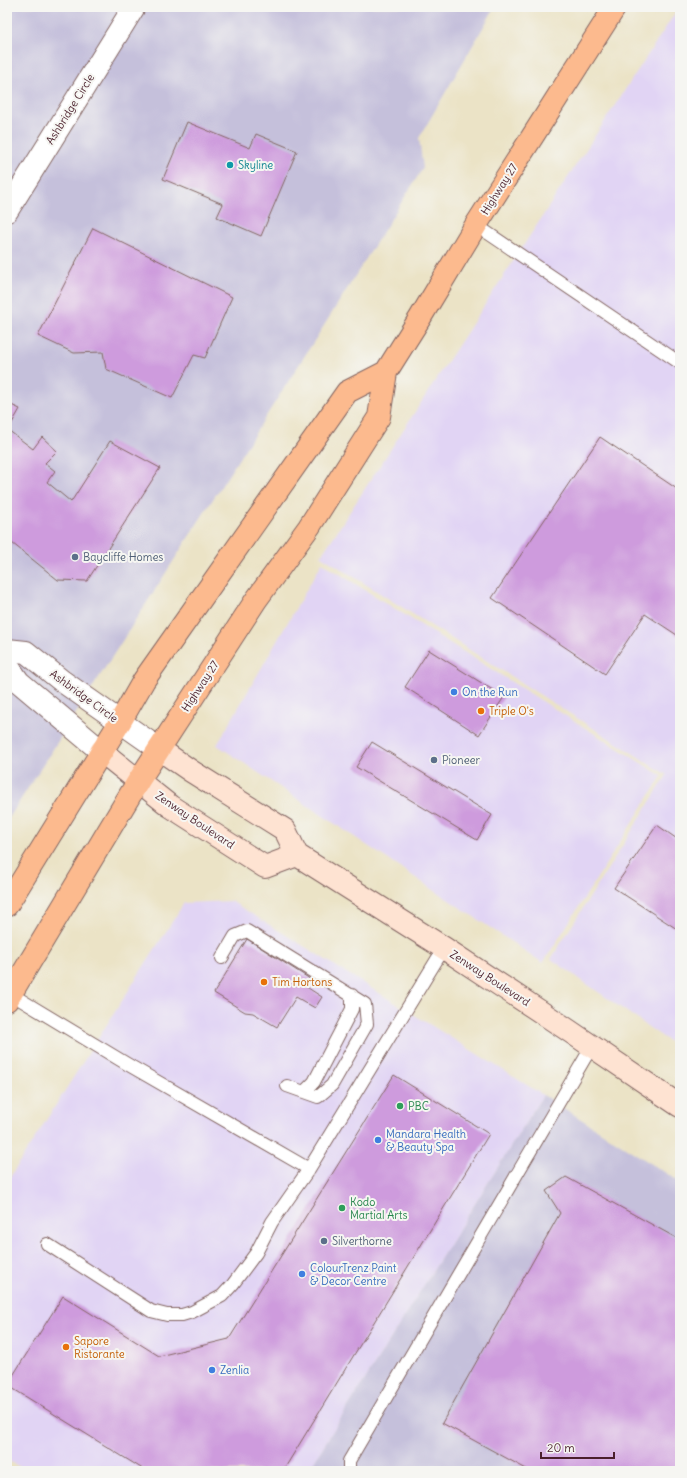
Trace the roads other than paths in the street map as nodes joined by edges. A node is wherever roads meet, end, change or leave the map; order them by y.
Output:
1 (134, 7) edge
2 (615, 7) edge
3 (7, 211) edge
4 (476, 225) junction
5 (680, 363) edge
6 (386, 372) junction
7 (7, 650) edge
8 (7, 665) edge
9 (120, 722) junction
10 (159, 749) junction
11 (101, 751) junction
12 (139, 780) junction
13 (296, 855) junction
14 (7, 905) edge
15 (444, 948) junction
16 (222, 958) dead end
17 (352, 995) junction
18 (9, 997) edge
19 (592, 1046) junction
20 (287, 1086) dead end
21 (304, 1092) junction
22 (680, 1106) edge
23 (309, 1169) junction
24 (47, 1244) dead end
25 (350, 1471) edge

1 - 3 street, Ashbridge Circle
2 - 4 main road, Highway 27
4 - 5 lane
4 - 6 main road, Highway 27
6 - 9 main road
6 - 10 main road, Highway 27
7 - 9 street, Ashbridge Circle
8 - 11 street
9 - 10 street, Ashbridge Circle
9 - 11 main road
10 - 12 main road, Highway 27
10 - 13 street
11 - 12 street, Zenway Boulevard
11 - 14 main road
12 - 13 street, Zenway Boulevard
12 - 18 main road, Highway 27
13 - 15 street, Zenway Boulevard
15 - 19 street, Zenway Boulevard
15 - 23 lane
16 - 17 lane
17 - 21 lane
17 - 21 lane
18 - 23 lane
19 - 22 street, Zenway Boulevard
19 - 25 lane
20 - 21 lane
23 - 24 lane

